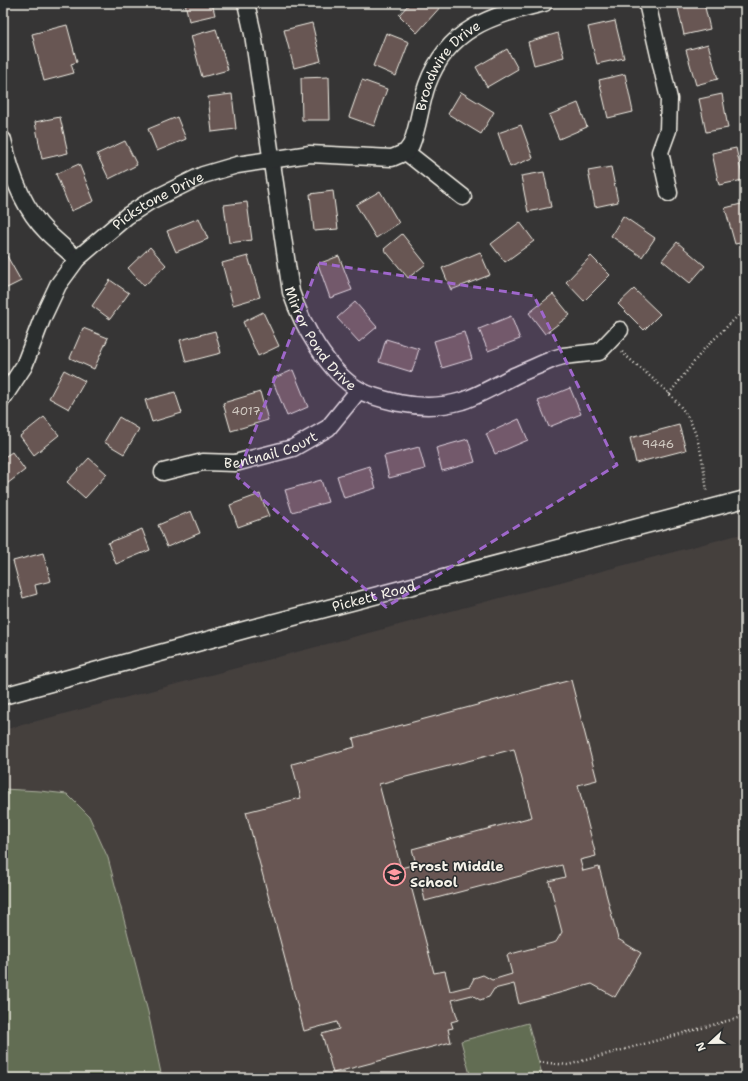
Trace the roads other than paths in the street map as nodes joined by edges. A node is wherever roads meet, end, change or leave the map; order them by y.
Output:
1 (246, 3) edge
2 (544, 3) edge
3 (647, 3) edge
4 (3, 140) edge
5 (406, 152) junction
6 (272, 160) junction
7 (9, 183) edge
8 (670, 193) dead end
9 (463, 197) dead end
10 (77, 259) junction
11 (615, 335) road end
12 (359, 390) junction
13 (3, 398) edge
14 (163, 472) dead end
15 (745, 499) edge
16 (3, 696) edge

1 - 6 street, Mirror Pond Drive
2 - 5 street, Broadwire Drive
3 - 8 street
4 - 7 street
5 - 6 street, Pickstone Drive
5 - 9 street
6 - 10 street, Pickstone Drive
6 - 12 street, Mirror Pond Drive
7 - 10 street
10 - 13 street, Pickstone Drive
11 - 12 street, Mirror Pond Drive
12 - 14 street, Bentnail Court
15 - 16 street, Pickett Road

